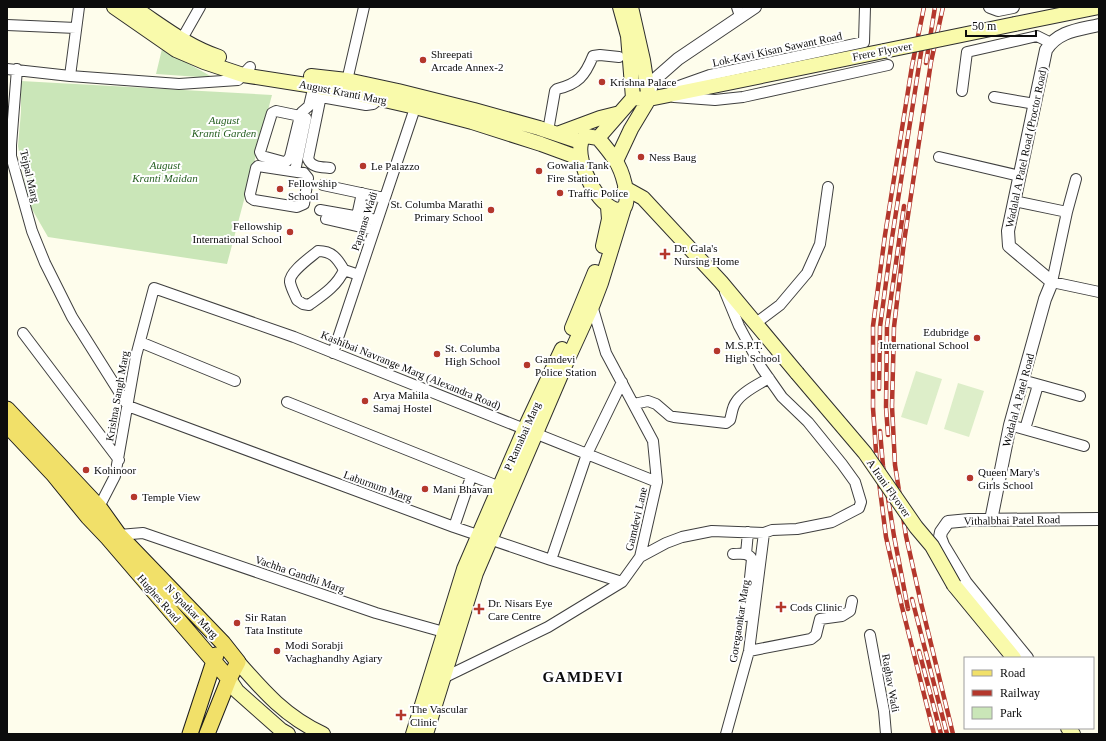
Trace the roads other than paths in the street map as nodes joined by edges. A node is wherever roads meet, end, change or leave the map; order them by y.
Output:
1 (79, 7) edge
2 (114, 7) edge
3 (133, 7) edge
4 (200, 7) edge
5 (364, 7) edge
6 (620, 7) edge
7 (631, 7) edge
8 (755, 7) edge
9 (865, 7) edge
10 (990, 7) edge
11 (1013, 7) edge
12 (1099, 7) edge
13 (739, 12) edge
14 (7, 25) edge
15 (1099, 25) edge
16 (76, 28) junction
17 (1051, 43) junction
18 (178, 45) junction
19 (619, 57) dead end
20 (888, 64) dead end
21 (12, 69) edge
22 (247, 71) junction
23 (70, 76) junction
24 (320, 85) junction
25 (346, 86) junction
26 (962, 91) dead end
27 (384, 94) junction
28 (664, 96) junction
29 (994, 97) dead end
30 (633, 98) junction
31 (649, 99) junction
32 (417, 102) junction
33 (1035, 104) junction
34 (309, 106) junction
35 (620, 113) junction
36 (300, 116) junction
37 (553, 132) junction
38 (598, 138) junction
39 (581, 142) junction
40 (939, 157) dead end
41 (580, 161) junction
42 (616, 161) junction
43 (330, 168) dead end
44 (296, 171) junction
45 (1020, 176) junction
46 (1076, 179) dead end
47 (322, 185) dead end
48 (828, 187) dead end
49 (625, 188) junction
50 (362, 193) junction
51 (384, 198) junction
52 (1014, 201) junction
53 (608, 207) junction
54 (624, 208) junction
55 (320, 210) dead end
56 (1067, 212) junction
57 (357, 216) junction
58 (326, 219) dead end
59 (376, 225) junction
60 (344, 270) junction
61 (359, 275) junction
62 (721, 282) junction
63 (1052, 282) junction
64 (154, 288) joint
65 (1099, 292) edge
66 (590, 299) junction
67 (756, 323) junction
68 (22, 333) dead end
69 (140, 342) junction
70 (333, 353) junction
71 (769, 378) junction
72 (1022, 380) junction
73 (235, 381) dead end
74 (622, 382) junction
75 (1038, 385) junction
76 (1080, 396) dead end
77 (287, 402) dead end
78 (634, 404) junction
79 (128, 406) junction
80 (7, 409) edge
81 (7, 425) edge
82 (1010, 425) junction
83 (1025, 429) junction
84 (531, 431) junction
85 (1084, 446) dead end
86 (587, 454) junction
87 (119, 460) junction
88 (470, 480) dead end
89 (657, 482) junction
90 (500, 487) junction
91 (99, 507) junction
92 (88, 518) junction
93 (1099, 519) edge
94 (991, 520) junction
95 (454, 527) junction
96 (748, 532) junction
97 (764, 533) junction
98 (119, 535) junction
99 (485, 537) junction
100 (733, 554) dead end
101 (746, 554) junction
102 (640, 557) junction
103 (551, 560) junction
104 (622, 582) junction
105 (852, 601) dead end
106 (746, 616) dead end
107 (451, 634) junction
108 (870, 636) dead end
109 (223, 643) junction
110 (749, 651) junction
111 (1013, 657) edge
112 (1026, 657) edge
113 (214, 662) junction
114 (238, 662) junction
115 (444, 678) junction
116 (229, 679) junction
117 (428, 685) junction
118 (190, 734) edge
119 (207, 734) edge
120 (288, 734) edge
121 (323, 734) edge
122 (413, 734) edge
123 (426, 734) edge
124 (726, 734) edge
125 (886, 734) edge

1 - 16 street
2 - 18 main road, August Kranti Marg
3 - 18 main road, August Kranti Marg
4 - 18 street
5 - 25 street
6 - 30 main road
7 - 31 main road
8 - 13 street
9 - 28 street, Lok-Kavi Kisan Sawant Road
10 - 11 street
12 - 28 main road, Frere Flyover, bridge
13 - 31 street
14 - 16 street
15 - 17 street
16 - 23 street
17 - 26 street
17 - 33 street, Wadalal A Patel Road (Proctor Road)
18 - 22 main road, August Kranti Marg
19 - 37 street
20 - 28 street
21 - 23 street, Tejpal Marg
21 - 79 street, Tejpal Marg
22 - 23 street, Tejpal Marg
22 - 24 main road, August Kranti Marg
24 - 25 main road, August Kranti Marg
24 - 27 street
24 - 34 street
24 - 43 street
25 - 27 main road, August Kranti Marg
27 - 32 main road, August Kranti Marg
28 - 31 main road, Frere Flyover
29 - 33 street
30 - 31 main road, Frere Flyover
30 - 35 main road
31 - 42 main road
32 - 37 main road, August Kranti Marg
32 - 41 main road, August Kranti Marg
32 - 51 street, Papanas Wadi
33 - 45 street, Wadalal A Patel Road (Proctor Road)
34 - 36 street
34 - 44 street
35 - 37 main road
35 - 38 main road
36 - 36 street
37 - 39 main road, August Kranti Marg
38 - 39 main road
38 - 42 main road, P Ramabai Marg
39 - 41 main road
40 - 45 street
41 - 53 main road
42 - 49 main road, P Ramabai Marg
44 - 44 street
45 - 52 street, Wadalal A Patel Road (Proctor Road)
46 - 56 street
47 - 50 street
48 - 67 street
49 - 54 main road, P Ramabai Marg
49 - 62 main road, A Irani Flyover
50 - 51 street
50 - 57 street
51 - 59 street, Papanas Wadi
52 - 56 street
52 - 63 street, Wadalal A Patel Road (Proctor Road)
53 - 54 main road
53 - 66 main road, P Ramabai Marg
54 - 66 main road, P Ramabai Marg
55 - 57 street
56 - 63 street
57 - 59 street
58 - 59 street
59 - 61 street, Papanas Wadi
60 - 60 street
60 - 61 street
61 - 70 street, Papanas Wadi
62 - 67 main road, A Irani Flyover
62 - 71 street
63 - 65 street
63 - 72 street, Wadalal A Patel Road
64 - 69 street, Krishna Sangh Marg
64 - 70 street, Kashibai Navrange Marg (Alexandra Road)
66 - 74 street, Gamdevi Lane
66 - 84 main road, P Ramabai Marg
67 - 111 main road, A Irani Flyover, bridge
68 - 87 street
69 - 73 street
69 - 79 street, Krishna Sangh Marg
70 - 84 street, Kashibai Navrange Marg (Alexandra Road)
71 - 78 street
71 - 97 street
72 - 75 street
72 - 82 street, Wadalal A Patel Road
74 - 78 street, Gamdevi Lane
74 - 86 street
75 - 76 street
75 - 83 street
77 - 90 street
78 - 89 street, Gamdevi Lane
79 - 87 street, Krishna Sangh Marg
79 - 95 street, Laburnum Marg
80 - 91 main road, N Spatkar Marg
81 - 92 main road, Hughes Road
82 - 83 street
82 - 94 street, Wadalal A Patel Road
83 - 85 street
84 - 86 street, Kashibai Navrange Marg (Alexandra Road)
84 - 90 main road, P Ramabai Marg
84 - 99 main road, P Ramabai Marg
86 - 89 street, Kashibai Navrange Marg (Alexandra Road)
86 - 103 street
87 - 91 street, Krishna Sangh Marg
88 - 95 street
89 - 102 street, Gamdevi Lane
90 - 99 main road, P Ramabai Marg
91 - 92 main road
91 - 98 main road, N Spatkar Marg
92 - 113 main road, Hughes Road
93 - 94 street, Vithalbhai Patel Road
94 - 112 street, Vithalbhai Patel Road
95 - 99 street, Laburnum Marg
96 - 97 street
96 - 101 street
96 - 102 street
97 - 110 street, Goregaonkar Marg
98 - 107 street, Vachha Gandhi Marg
98 - 109 main road, N Spatkar Marg
99 - 103 street, Laburnum Marg
99 - 107 main road, P Ramabai Marg
100 - 101 street
101 - 106 street
102 - 104 street, Gamdevi Lane
103 - 104 street, Laburnum Marg
104 - 115 street, Gamdevi Lane
105 - 110 street
107 - 115 main road, P Ramabai Marg
107 - 117 main road, P Ramabai Marg
108 - 125 street, Raghav Wadi
109 - 113 main road
109 - 114 main road, N Spatkar Marg
110 - 124 street, Goregaonkar Marg
113 - 116 main road, Hughes Road
113 - 118 main road
114 - 116 main road
114 - 121 main road
115 - 117 street, Gamdevi Lane
115 - 123 main road, P Ramabai Marg
116 - 119 main road
116 - 120 main road
117 - 122 main road, P Ramabai Marg

